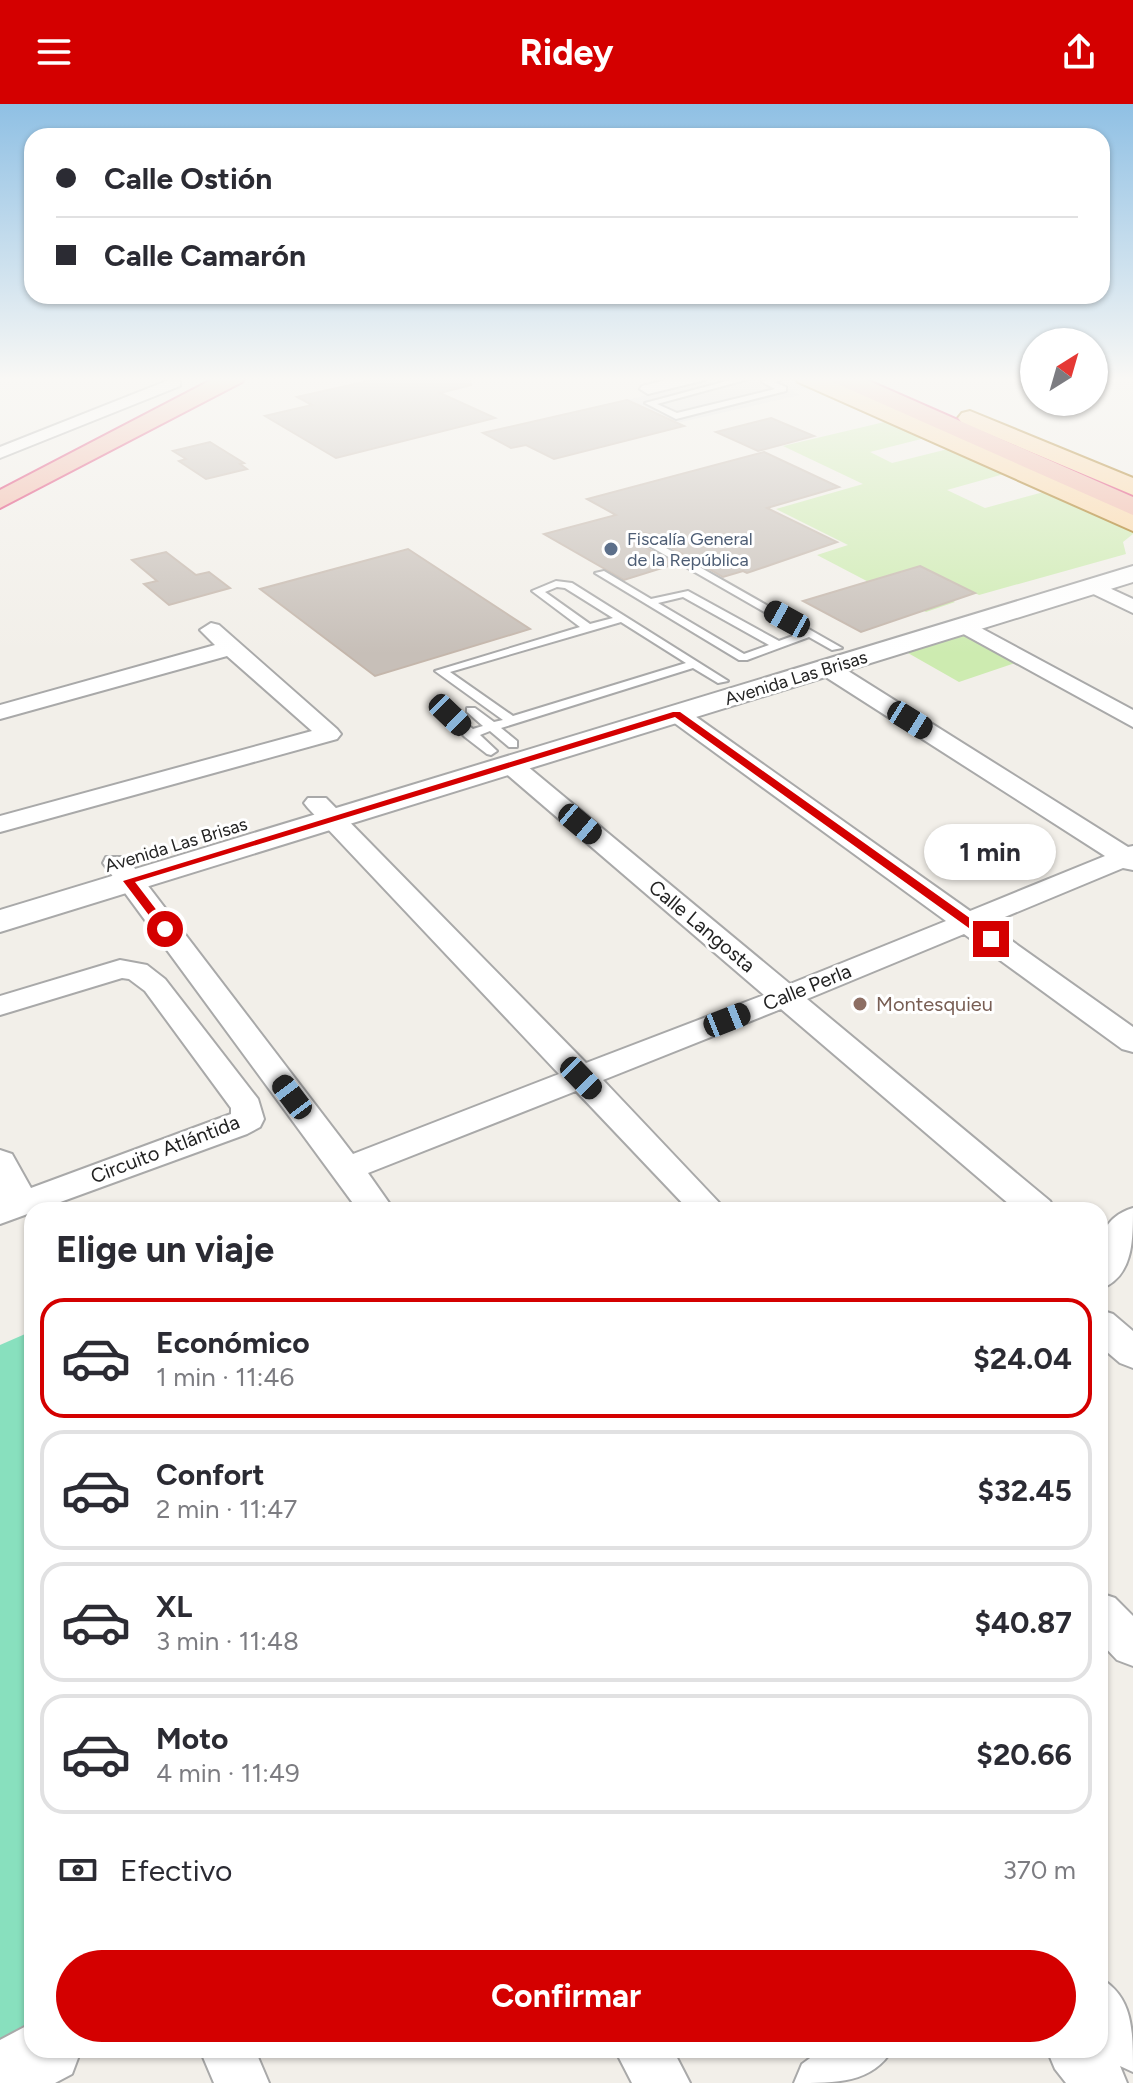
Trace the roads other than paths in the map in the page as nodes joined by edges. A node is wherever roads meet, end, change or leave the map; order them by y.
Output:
1 (58, 469) edge
2 (1013, 469) edge
3 (1048, 469) edge
4 (1096, 469) edge
5 (1129, 483) edge
6 (0, 500) edge
7 (1133, 507) edge
8 (1133, 523) edge
9 (642, 538) dead end
10 (1133, 541) edge
11 (1120, 568) edge
12 (600, 573) dead end
13 (650, 602) junction
14 (1133, 607) edge
15 (615, 620) junction
16 (966, 626) junction
17 (587, 627) junction
18 (211, 630) dead end
19 (778, 645) junction
20 (231, 648) junction
21 (664, 650) junction
22 (825, 650) junction
23 (682, 668) junction
24 (709, 677) junction
25 (490, 705) junction
26 (471, 710) junction
27 (0, 712) edge
28 (677, 714) junction
29 (1133, 720) edge
30 (582, 733) junction
31 (498, 741) junction
32 (325, 811) junction
33 (0, 824) edge
34 (1131, 858) edge
35 (122, 872) junction
36 (0, 898) edge
37 (0, 921) edge
38 (967, 922) junction
39 (785, 997) junction
40 (0, 1006) edge
41 (1133, 1042) edge
42 (581, 1078) junction
43 (0, 1162) edge
44 (346, 1169) junction
45 (27, 1202) edge
46 (371, 1202) edge
47 (701, 1202) edge
48 (1028, 1202) edge
49 (11, 1208) edge
50 (1133, 1224) edge
51 (1108, 1258) edge
52 (1108, 1331) edge
53 (1133, 1353) edge
54 (1108, 1620) edge
55 (1133, 1646) edge
56 (1108, 2014) edge
57 (1133, 2045) edge
58 (34, 2058) edge
59 (231, 2058) edge
60 (647, 2058) edge
61 (854, 2058) edge
62 (1080, 2058) edge
63 (0, 2077) edge
64 (242, 2083) edge
65 (663, 2083) edge
66 (821, 2083) edge
67 (1100, 2083) edge

1 - 6 highway
2 - 8 main road
3 - 7 highway
4 - 5 main road
9 - 22 lane
10 - 11 street
11 - 14 street
11 - 16 street, Avenida Las Brisas
11 - 22 street, Avenida Las Brisas
12 - 13 lane
13 - 19 lane
13 - 19 lane
15 - 17 lane
15 - 17 lane
15 - 21 lane
16 - 22 street, Avenida Las Brisas
16 - 29 street
17 - 25 lane
18 - 20 street
19 - 22 lane
20 - 27 street
20 - 33 street
21 - 23 lane
21 - 24 lane
22 - 24 street, Avenida Las Brisas
22 - 28 street, Avenida Las Brisas
22 - 34 street
23 - 24 lane
23 - 24 lane
23 - 31 lane
24 - 30 street, Avenida Las Brisas
25 - 26 lane
25 - 31 lane
26 - 31 lane
26 - 31 lane
28 - 30 street, Avenida Las Brisas
28 - 38 street
30 - 31 street, Avenida Las Brisas
31 - 32 street, Avenida Las Brisas
31 - 39 street, Calle Langosta
32 - 35 street, Avenida Las Brisas
32 - 42 street
34 - 38 street, Calle Perla
35 - 36 street, Avenida Las Brisas
35 - 37 street, Avenida Las Brisas
35 - 44 street
38 - 39 street, Calle Perla
38 - 41 street
39 - 42 street, Calle Perla
39 - 48 street, Calle Langosta
40 - 45 street, Circuito Atlántida
42 - 44 street, Calle Perla
42 - 47 street
43 - 49 street
44 - 46 street
50 - 51 street
52 - 53 street
54 - 55 street
56 - 57 street
58 - 63 street
59 - 64 street
60 - 65 street
61 - 66 street
62 - 67 street

